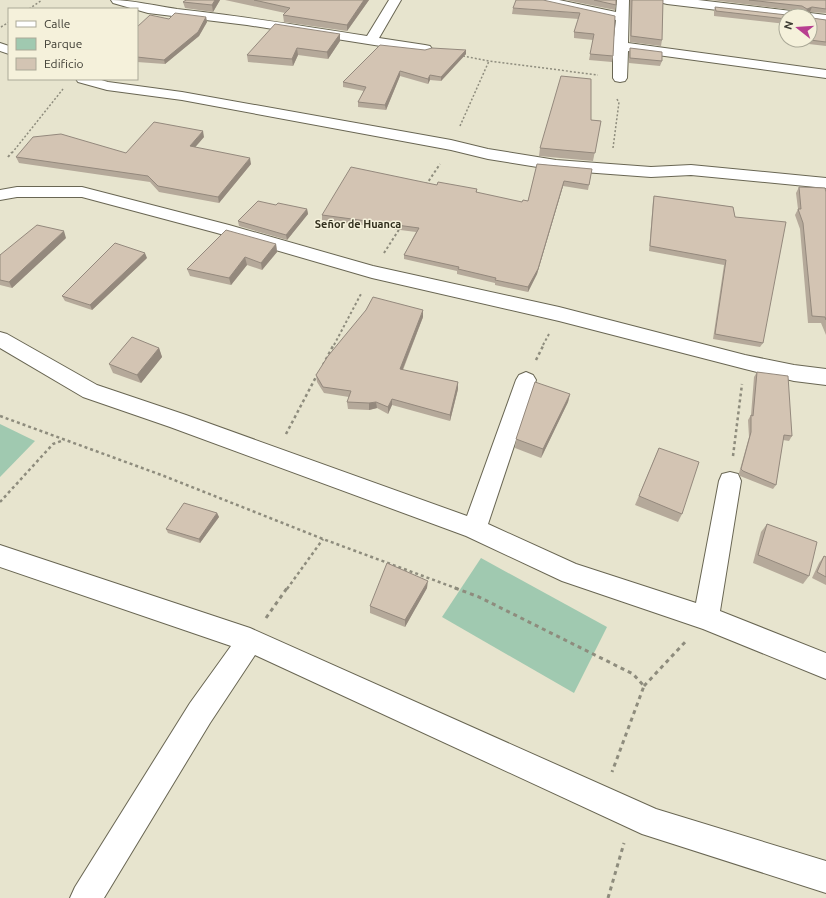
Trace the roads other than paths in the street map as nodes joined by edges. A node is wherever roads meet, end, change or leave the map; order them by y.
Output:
1 (117, 0) edge
2 (395, 0) edge
3 (541, 0) edge
4 (623, 0) edge
5 (667, 0) edge
6 (778, 13) edge
7 (622, 16) junction
8 (371, 40) junction
9 (620, 46) junction
10 (425, 49) edge
11 (826, 74) edge
12 (620, 78) road end
13 (86, 80) edge
14 (826, 183) edge
15 (0, 195) edge
16 (0, 339) edge
17 (826, 377) edge
18 (526, 380) road end
19 (730, 481) road end
20 (474, 529) junction
21 (0, 556) edge
22 (706, 618) junction
23 (250, 640) junction
24 (826, 666) edge
25 (826, 877) edge
26 (86, 898) edge

1 - 8 street
2 - 8 street
3 - 7 street
4 - 7 street
5 - 6 street
7 - 9 street
8 - 10 street
9 - 11 street
9 - 12 street
13 - 14 street
15 - 17 street
16 - 20 street
18 - 20 street
19 - 22 street
20 - 22 street
21 - 23 street
22 - 24 street
23 - 25 street
23 - 26 street

